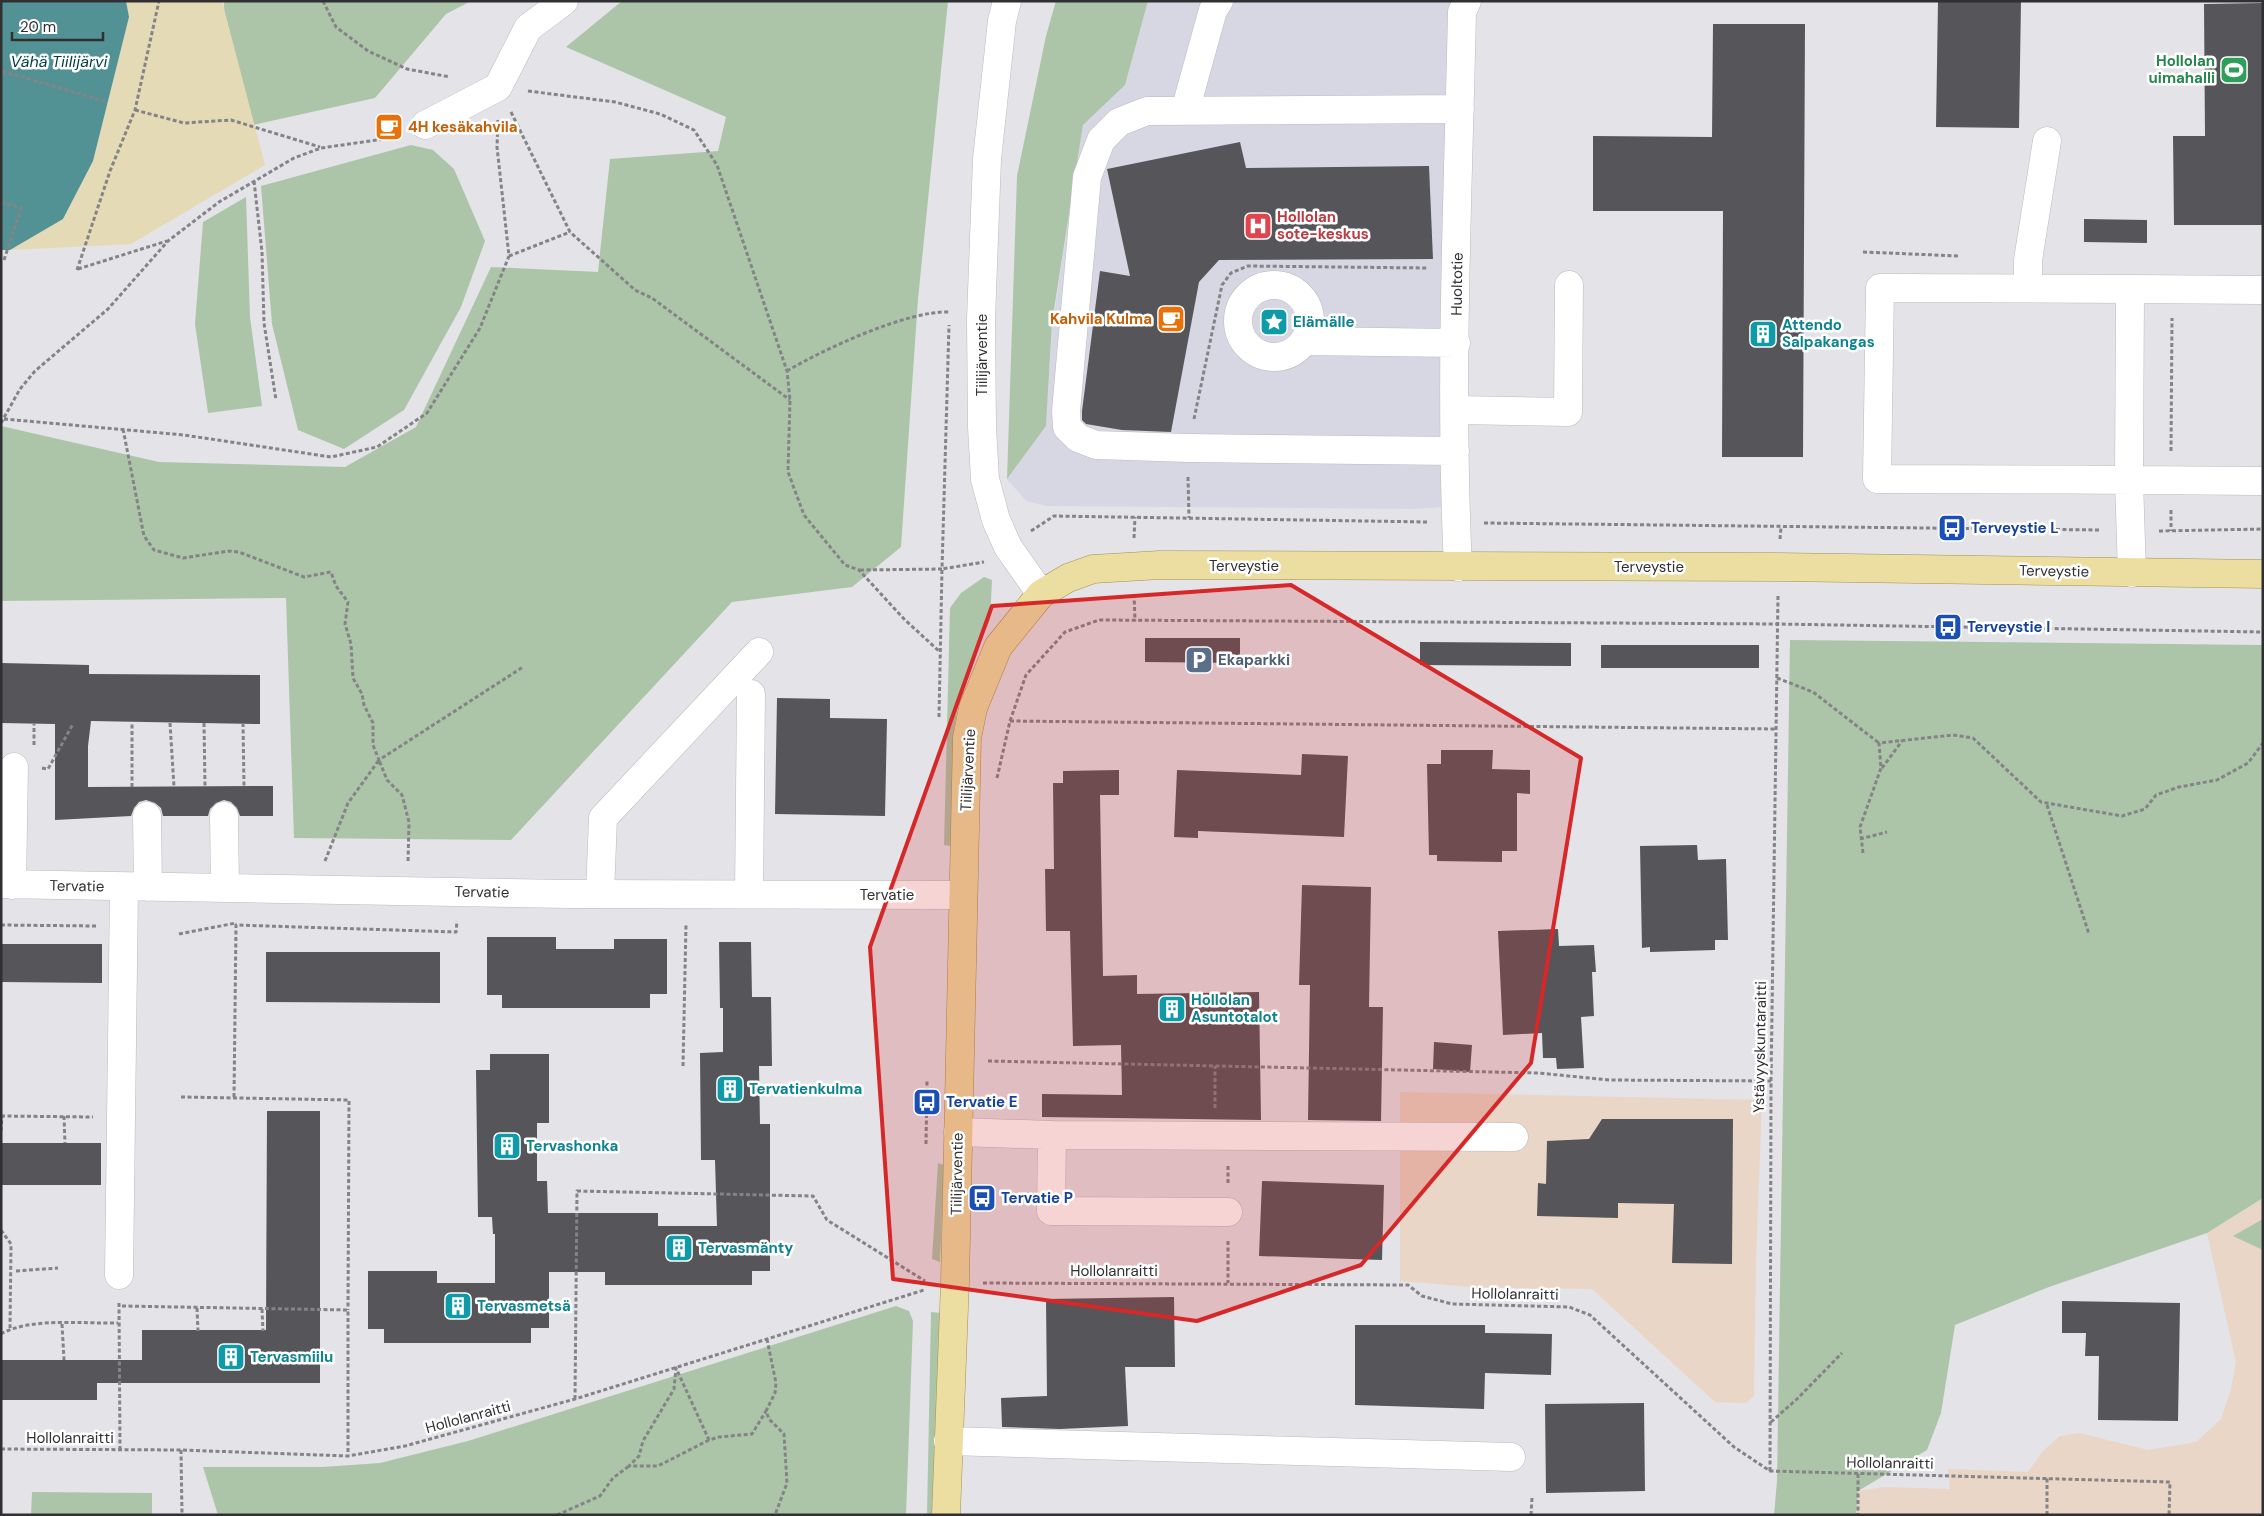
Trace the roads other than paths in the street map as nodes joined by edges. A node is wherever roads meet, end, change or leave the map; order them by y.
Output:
1 (564, 1) edge
2 (1007, 1) edge
3 (1220, 1) edge
4 (1467, 1) edge
5 (1460, 109) junction
6 (1185, 111) junction
7 (425, 125) road end
8 (2047, 142) dead end
9 (1569, 285) dead end
10 (2028, 288) junction
11 (2130, 289) junction
12 (2263, 290) edge
13 (1304, 341) dead end
14 (1456, 343) junction
15 (1455, 410) junction
16 (1455, 450) junction
17 (2129, 480) junction
18 (2263, 481) edge
19 (1458, 568) junction
20 (2132, 572) junction
21 (2263, 574) edge
22 (1042, 594) junction
23 (759, 652) dead end
24 (751, 694) dead end
25 (14, 767) dead end
26 (147, 816) dead end
27 (224, 816) dead end
28 (7, 885) edge
29 (136, 887) junction
30 (225, 888) junction
31 (600, 894) junction
32 (749, 894) junction
33 (963, 895) junction
34 (958, 1132) junction
35 (1052, 1135) junction
36 (1514, 1137) dead end
37 (1228, 1212) dead end
38 (119, 1275) road end
39 (948, 1441) junction
40 (1511, 1457) dead end
41 (946, 1515) edge

1 - 7 street
2 - 22 street, Tiilijärventie
3 - 6 street
4 - 5 street, Huoltotie
5 - 6 street
5 - 14 street, Huoltotie
6 - 16 street
8 - 10 street
9 - 15 street
10 - 11 street
10 - 17 street
11 - 12 street
11 - 17 street
13 - 14 street
14 - 15 street, Huoltotie
15 - 16 street, Huoltotie
16 - 19 street, Huoltotie
17 - 18 street
17 - 20 street
19 - 20 main road, Terveystie
19 - 22 main road, Terveystie
20 - 21 main road, Terveystie
22 - 33 main road, Tiilijärventie
23 - 31 street
24 - 32 street
25 - 28 street
26 - 29 street
27 - 30 street
28 - 29 street, Tervatie
29 - 30 street, Tervatie
29 - 38 street
30 - 31 street, Tervatie
31 - 32 street, Tervatie
32 - 33 street, Tervatie
33 - 34 main road, Tiilijärventie
34 - 35 street
34 - 39 main road, Tiilijärventie
35 - 36 street
35 - 37 street
39 - 40 street
39 - 41 main road, Tiilijärventie

